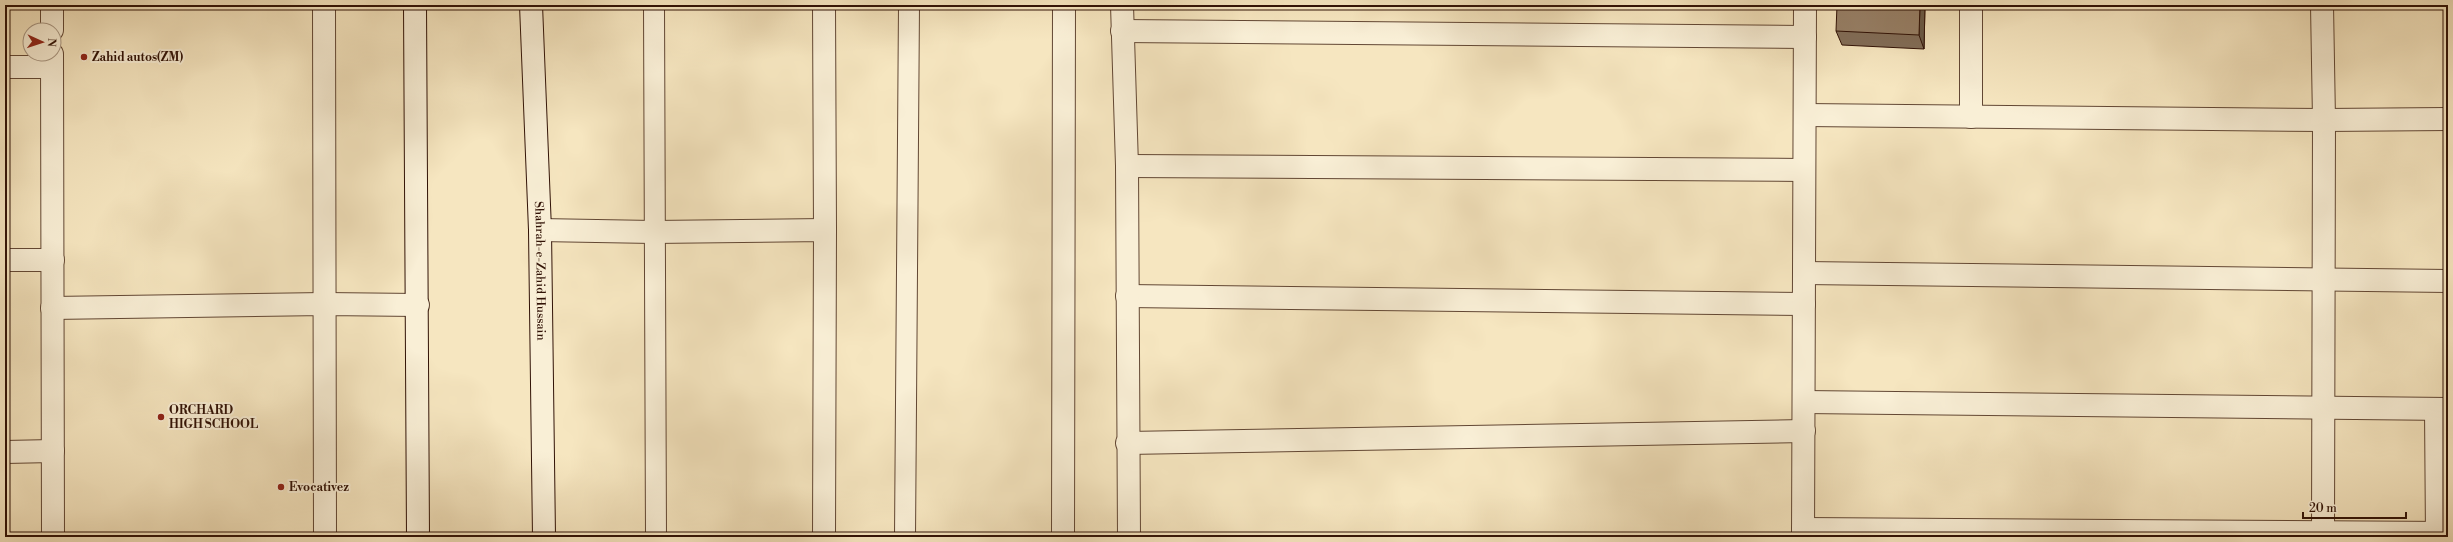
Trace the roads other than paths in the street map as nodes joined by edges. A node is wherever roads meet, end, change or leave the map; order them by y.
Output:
1 (52, 5) edge
2 (324, 5) edge
3 (415, 5) edge
4 (531, 5) edge
5 (654, 5) edge
6 (824, 5) edge
7 (908, 5) edge
8 (1064, 5) edge
9 (1122, 5) edge
10 (1805, 5) edge
11 (1971, 5) edge
12 (2322, 5) edge
13 (52, 22) edge
14 (1122, 31) junction
15 (1805, 36) junction
16 (39, 62) edge
17 (52, 62) edge
18 (5, 67) edge
19 (1805, 115) junction
20 (1971, 117) junction
21 (2448, 119) edge
22 (2324, 120) junction
23 (1127, 166) junction
24 (1804, 170) junction
25 (540, 230) junction
26 (825, 230) junction
27 (653, 232) junction
28 (5, 260) edge
29 (52, 260) junction
30 (1804, 273) junction
31 (2324, 279) junction
32 (2448, 281) edge
33 (1127, 296) junction
34 (324, 304) junction
35 (1804, 304) junction
36 (418, 305) junction
37 (52, 308) junction
38 (1804, 402) junction
39 (2324, 407) junction
40 (2442, 409) edge
41 (1804, 432) junction
42 (1127, 443) junction
43 (53, 451) junction
44 (5, 452) edge
45 (1803, 533) edge
46 (2441, 534) edge
47 (2323, 535) edge
48 (53, 537) edge
49 (325, 537) edge
50 (418, 537) edge
51 (544, 537) edge
52 (656, 537) edge
53 (824, 537) edge
54 (905, 537) edge
55 (1063, 537) edge
56 (1129, 537) edge

1 - 13 street
2 - 34 street
3 - 36 street
4 - 25 street, Shahrah-e-Zahid Hussain
5 - 27 lane
6 - 26 street
7 - 54 lane
8 - 55 street
9 - 14 street
10 - 15 street
11 - 20 street
12 - 22 street
14 - 15 street
14 - 23 street
15 - 19 street
16 - 18 street
17 - 29 street
19 - 20 street
19 - 24 street
20 - 22 street
21 - 22 street
22 - 31 street
23 - 24 street
23 - 33 street
24 - 30 street
25 - 27 street
25 - 51 street, Shahrah-e-Zahid Hussain
26 - 27 street
26 - 53 street
27 - 52 lane
28 - 29 street
29 - 37 street
30 - 31 street
30 - 35 street
31 - 32 street
31 - 39 street
33 - 35 street
33 - 42 street
34 - 36 street
34 - 37 street
34 - 49 street
35 - 38 street
36 - 50 street
37 - 43 street
38 - 39 street
38 - 41 street
39 - 40 street
39 - 47 street
40 - 46 street
41 - 42 street
41 - 45 street
42 - 56 street
43 - 44 street
43 - 48 street
45 - 47 street
46 - 47 street

